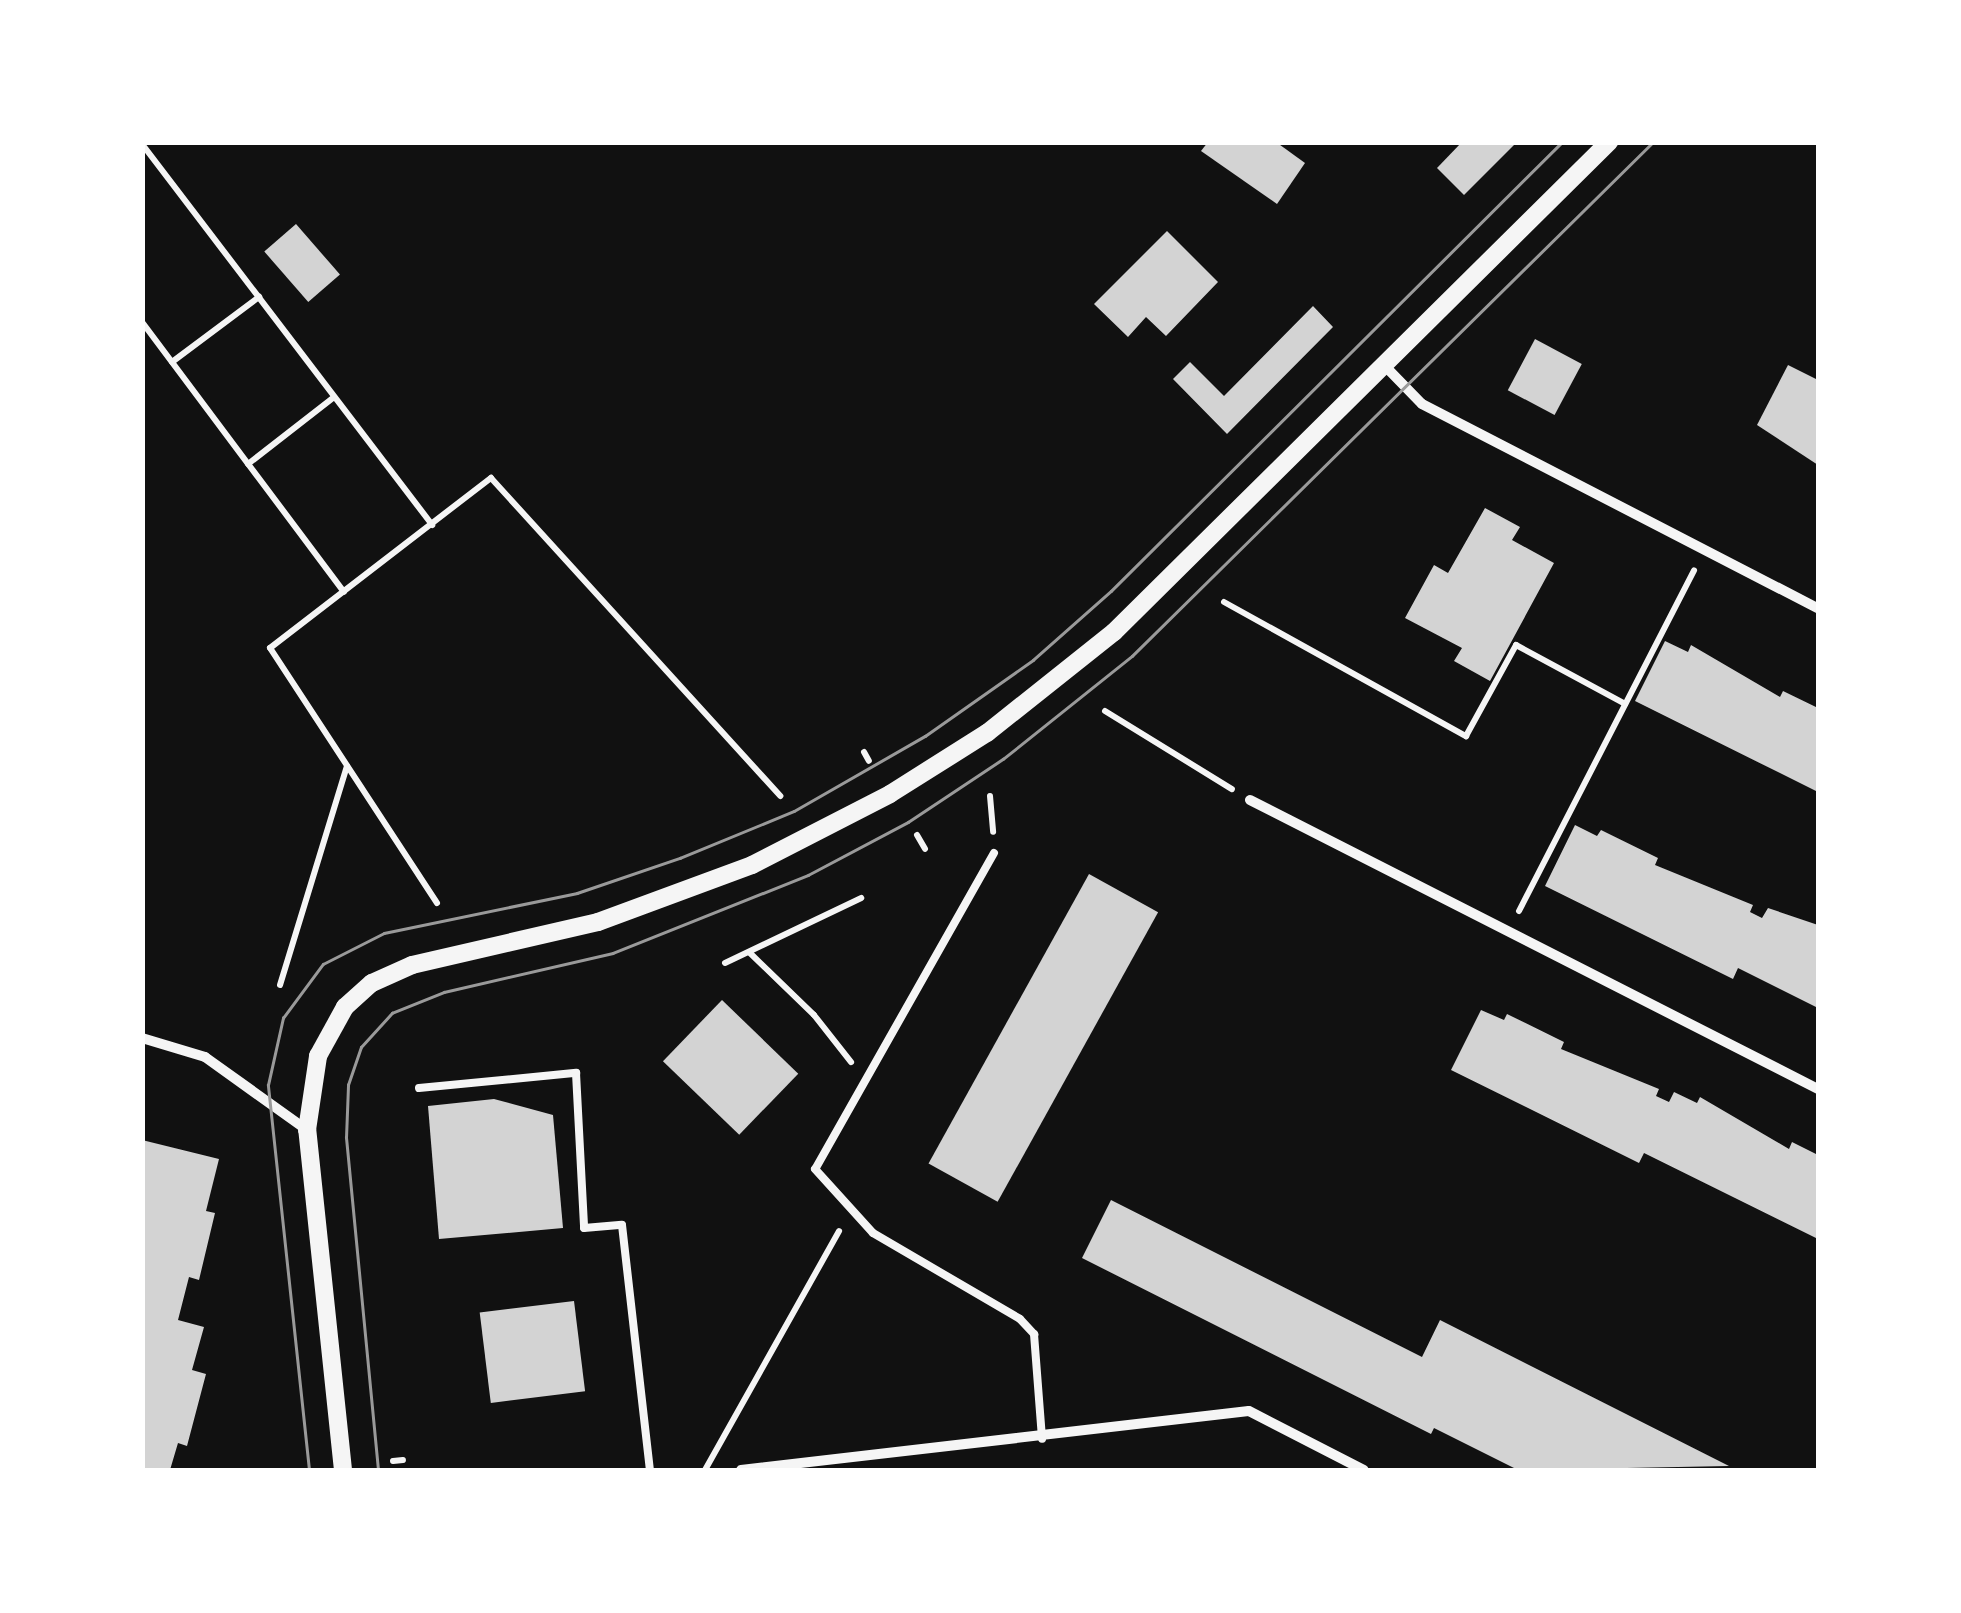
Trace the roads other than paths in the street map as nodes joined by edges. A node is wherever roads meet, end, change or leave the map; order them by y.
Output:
1 (1609, 142) edge
2 (1384, 365) junction
3 (1818, 608) edge
4 (1250, 800) road end
5 (994, 854) road end
6 (142, 1038) edge
7 (419, 1088) dead end
8 (1818, 1089) edge
9 (307, 1130) junction
10 (1042, 1438) junction
11 (343, 1470) edge
12 (650, 1470) edge
13 (741, 1470) edge
14 (1364, 1470) edge

1 - 2 street
2 - 3 street
2 - 9 street
4 - 8 street
5 - 10 lane
6 - 9 street
7 - 12 lane
9 - 11 street
10 - 13 street
10 - 14 street

